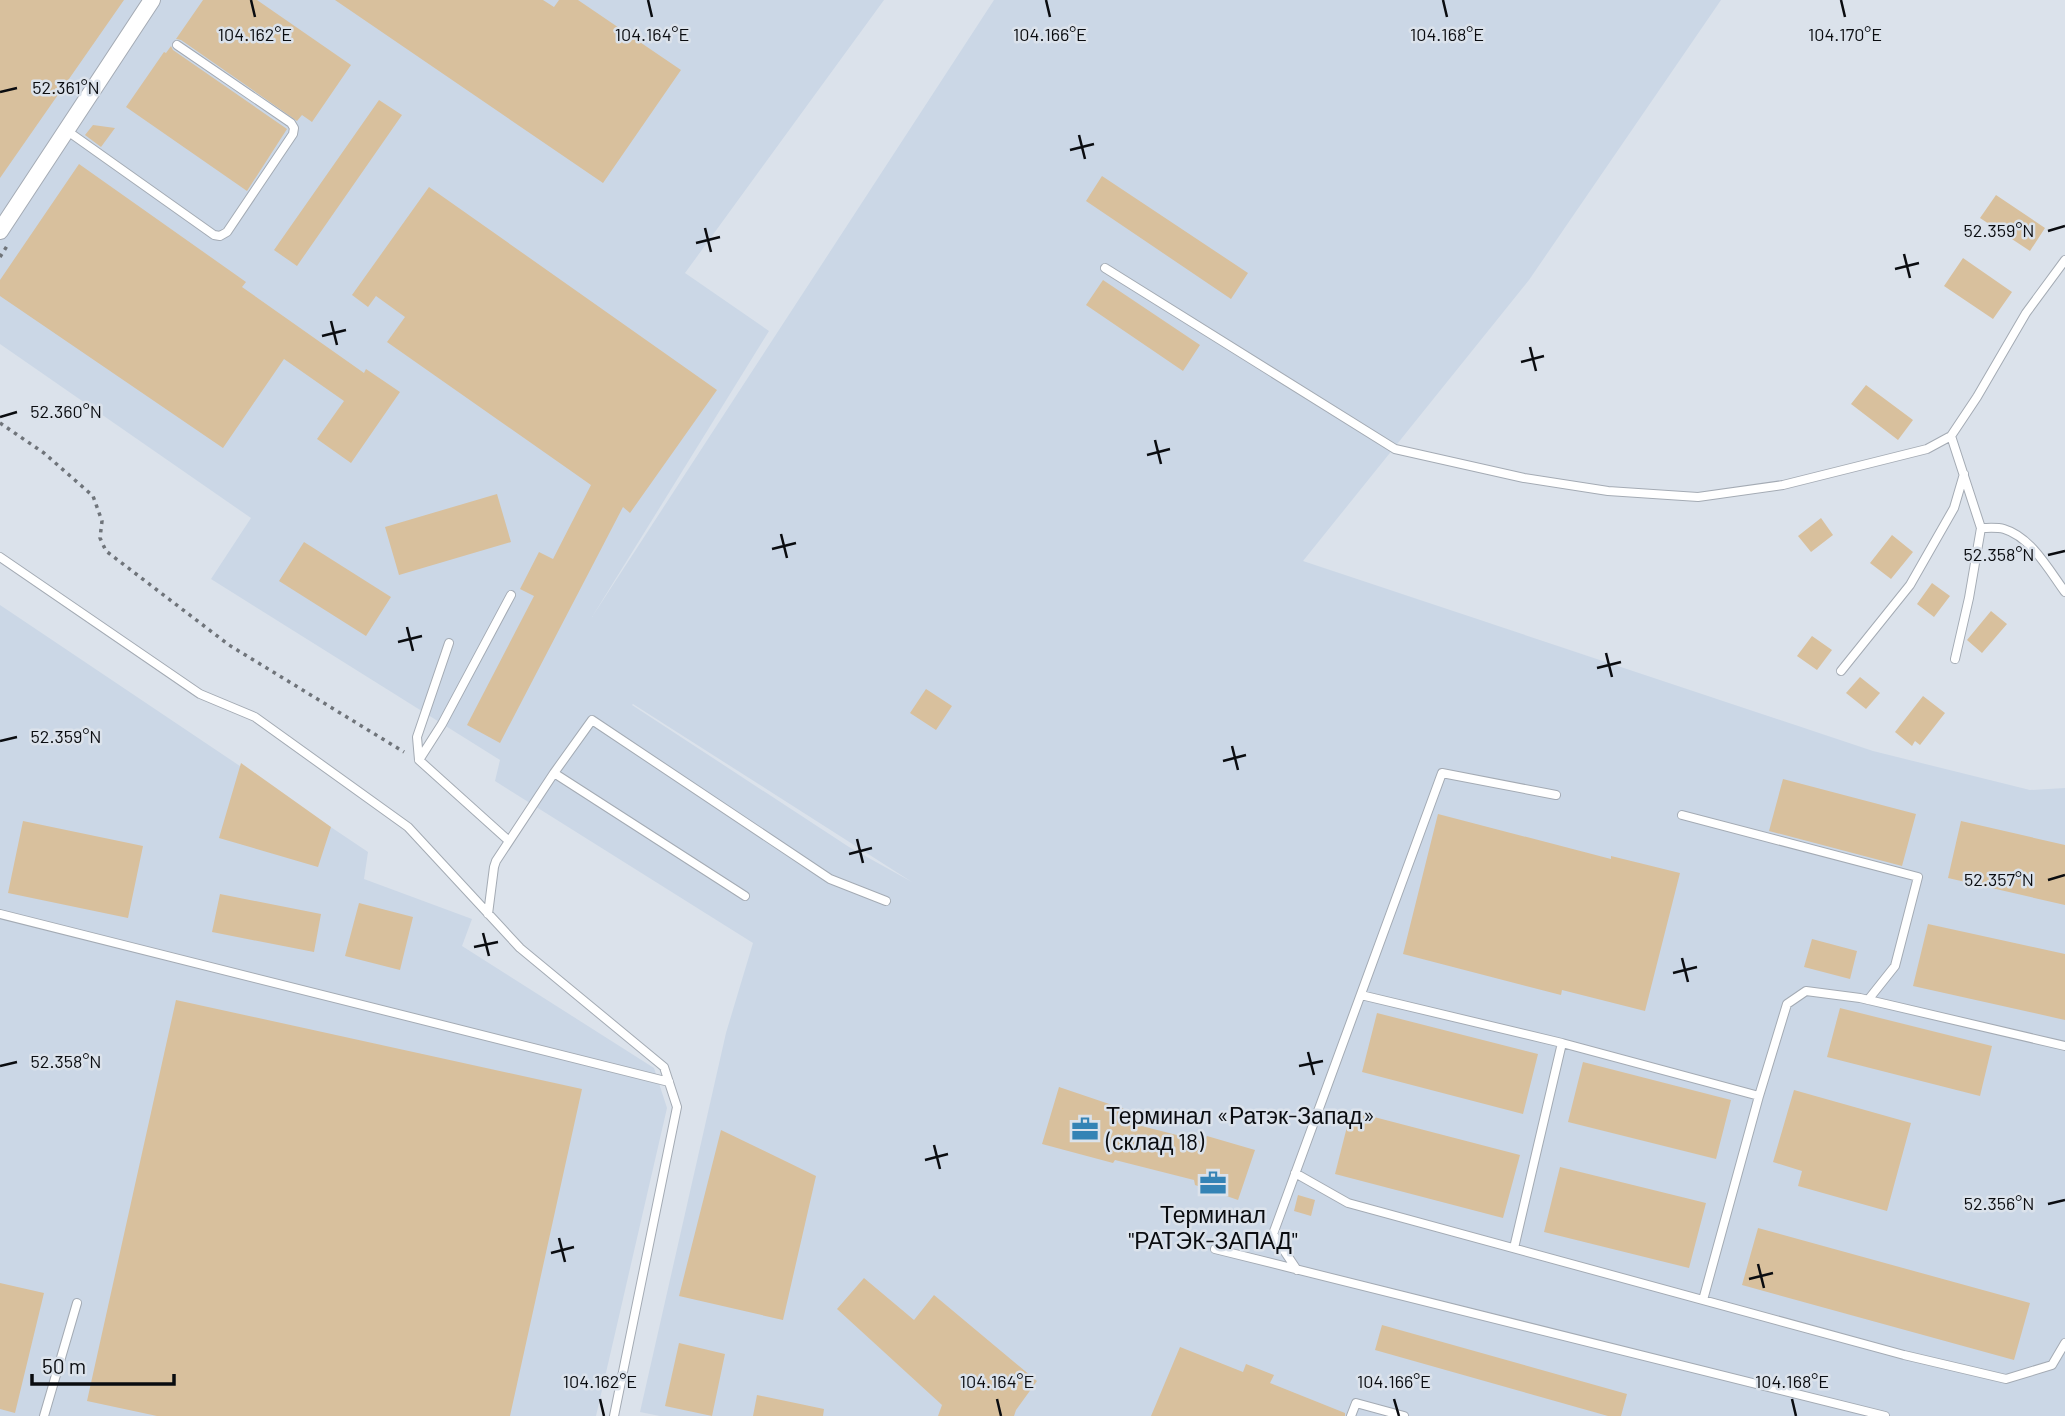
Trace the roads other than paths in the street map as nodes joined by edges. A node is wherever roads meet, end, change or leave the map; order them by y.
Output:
1 (152, 0) edge
2 (177, 45) dead end
3 (66, 130) junction
4 (0, 231) edge
5 (2065, 260) edge
6 (1105, 268) dead end
7 (1951, 436) junction
8 (1964, 474) junction
9 (1981, 528) junction
10 (0, 557) edge
11 (2065, 592) edge
12 (511, 595) dead end
13 (449, 643) dead end
14 (1955, 659) dead end
15 (1841, 671) dead end
16 (419, 760) junction
17 (554, 773) junction
18 (1556, 795) dead end
19 (1682, 815) dead end
20 (509, 841) junction
21 (745, 896) dead end
22 (886, 901) dead end
23 (0, 914) edge
24 (488, 914) junction
25 (1361, 995) junction
26 (1868, 1000) junction
27 (1562, 1043) junction
28 (2065, 1046) edge
29 (669, 1082) junction
30 (1759, 1096) junction
31 (1295, 1172) junction
32 (1514, 1248) junction
33 (1215, 1249) dead end
34 (1297, 1270) junction
35 (1703, 1300) junction
36 (77, 1303) dead end
37 (2065, 1343) edge
38 (44, 1416) edge
39 (614, 1416) edge
40 (1351, 1416) edge
41 (1404, 1416) edge
42 (1885, 1416) edge

1 - 3 street
2 - 3 lane
3 - 4 street
5 - 7 lane
6 - 7 lane
7 - 8 lane
8 - 9 lane
8 - 15 lane
9 - 11 lane
9 - 14 lane
10 - 24 lane
12 - 16 lane
13 - 16 lane
16 - 20 lane
17 - 20 lane
17 - 21 lane
17 - 22 lane
18 - 25 lane
19 - 26 lane
20 - 24 lane
23 - 29 lane
24 - 29 lane
25 - 27 lane
25 - 31 lane
26 - 28 lane
26 - 30 lane
27 - 30 lane
27 - 32 lane
29 - 39 lane
30 - 35 lane
31 - 32 lane
31 - 34 lane
32 - 35 lane
33 - 34 lane
34 - 42 lane
35 - 37 lane
36 - 38 lane
40 - 41 lane

